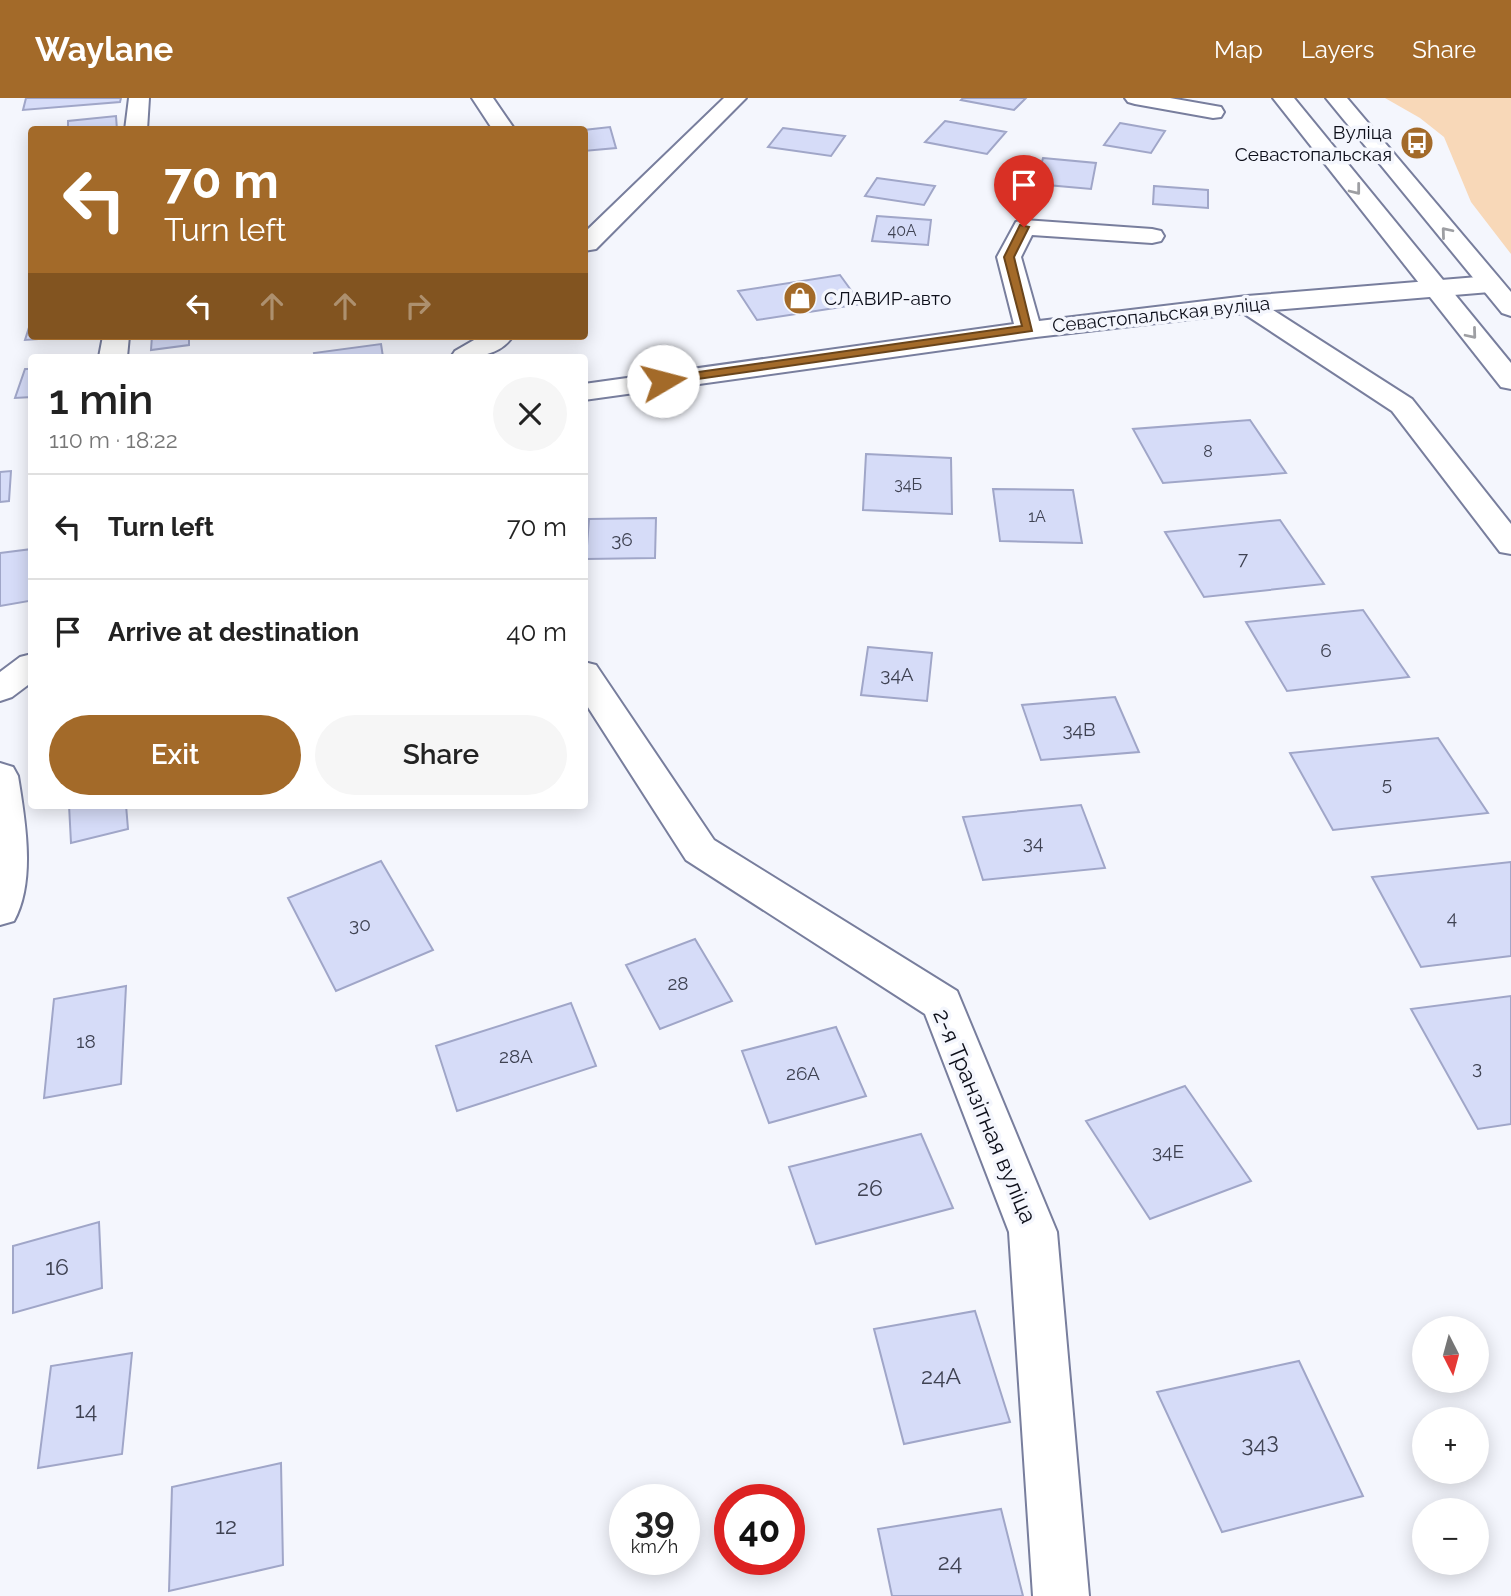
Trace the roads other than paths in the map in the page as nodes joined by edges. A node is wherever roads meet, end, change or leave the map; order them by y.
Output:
1 (139, 98) edge
2 (482, 98) edge
3 (736, 98) edge
4 (1135, 98) edge
5 (1283, 98) edge
6 (1336, 98) edge
7 (1213, 112) dead end
8 (136, 126) edge
9 (501, 126) edge
10 (1153, 236) dead end
11 (588, 247) edge
12 (1490, 284) junction
13 (1434, 288) junction
14 (1247, 304) junction
15 (1511, 308) edge
16 (1028, 328) junction
17 (493, 340) edge
18 (470, 354) edge
19 (1511, 381) edge
20 (588, 391) edge
21 (1511, 545) edge
22 (28, 668) edge
23 (588, 679) edge
24 (0, 689) edge
25 (0, 776) edge
26 (0, 910) edge
27 (1061, 1596) edge

1 - 8 street
2 - 9 street
3 - 11 street
4 - 7 street
5 -> 13 street
12 -> 6 street
10 - 16 street
12 - 13 street, Севастопальская вуліца
12 - 15 street
13 - 14 street, Севастопальская вуліца
13 -> 19 street
14 - 16 street, Севастопальская вуліца
14 - 21 street
16 - 20 street, Севастопальская вуліца
17 - 18 street
22 - 24 street
23 - 27 street, 2-я Транзітная вуліца
25 - 26 street

